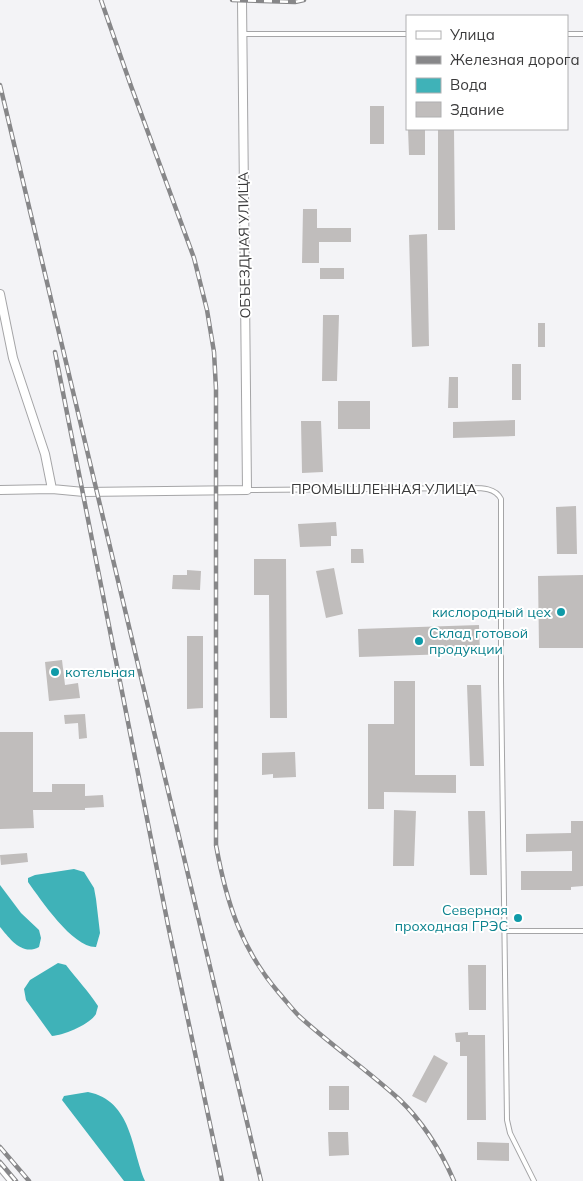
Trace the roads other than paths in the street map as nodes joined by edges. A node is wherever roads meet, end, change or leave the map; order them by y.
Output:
1 (242, 0) edge
2 (242, 34) junction
3 (406, 34) edge
4 (568, 34) edge
5 (583, 34) edge
6 (0, 294) edge
7 (52, 489) junction
8 (0, 490) edge
9 (247, 490) junction
10 (505, 931) junction
11 (583, 931) edge
12 (0, 1170) edge
13 (10, 1181) edge
14 (534, 1181) edge

1 - 2 street, ОБЪЕЗДНАЯ УЛИЦА
2 - 3 lane
2 - 9 street, ОБЪЕЗДНАЯ УЛИЦА
4 - 5 lane
6 - 7 street
7 - 8 street, ПРОМЫШЛЕННАЯ УЛИЦА
7 - 9 street, ПРОМЫШЛЕННАЯ УЛИЦА
9 - 10 lane, ПРОМЫШЛЕННАЯ УЛИЦА
10 - 11 lane
10 - 14 lane
12 - 13 lane

